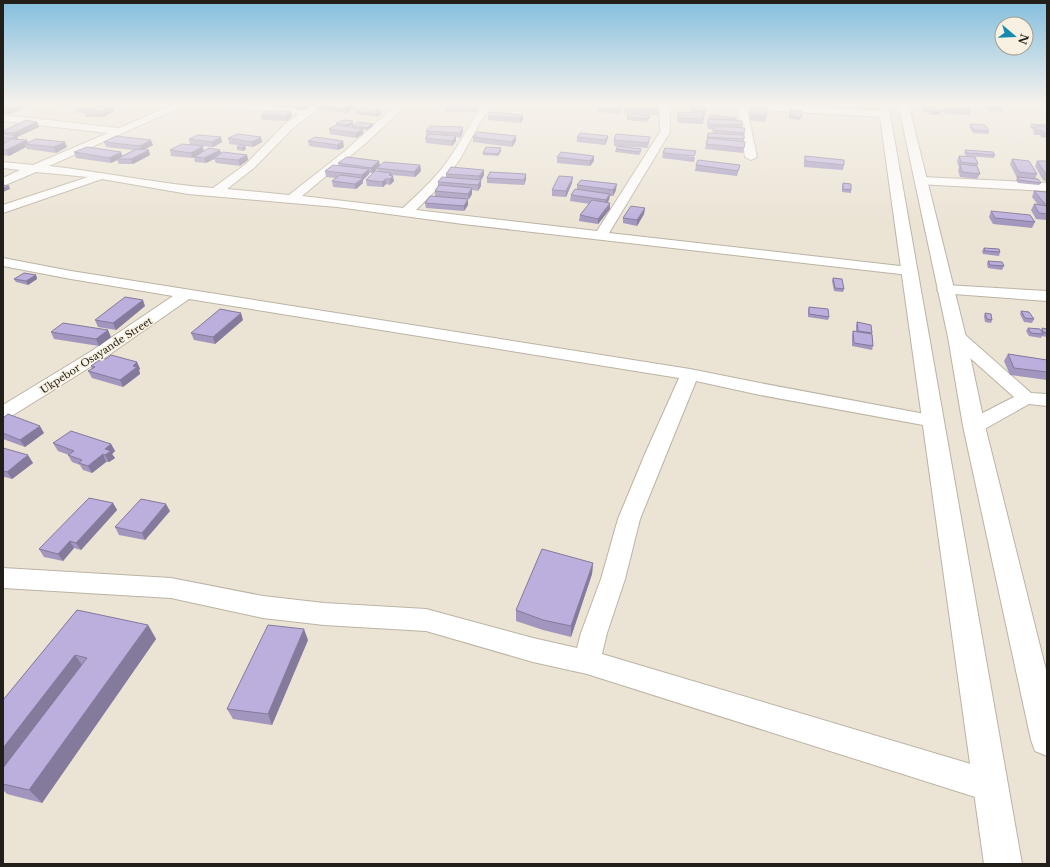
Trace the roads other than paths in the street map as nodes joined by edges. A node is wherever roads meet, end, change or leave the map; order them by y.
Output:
1 (94, 143) edge
2 (272, 143) edge
3 (360, 143) edge
4 (464, 143) edge
5 (658, 143) edge
6 (750, 143) edge
7 (894, 143) edge
8 (906, 143) edge
9 (751, 157) dead end
10 (3, 165) edge
11 (34, 169) junction
12 (97, 175) junction
13 (41, 180) dead end
14 (922, 181) junction
15 (3, 182) edge
16 (1047, 187) edge
17 (216, 192) junction
18 (291, 199) junction
19 (3, 209) edge
20 (406, 212) junction
21 (601, 235) junction
22 (3, 262) edge
23 (909, 271) junction
24 (945, 290) junction
25 (187, 293) junction
26 (1047, 296) edge
27 (957, 337) junction
28 (690, 374) junction
29 (1026, 398) junction
30 (1047, 400) edge
31 (3, 413) edge
32 (934, 421) junction
33 (974, 426) junction
34 (3, 578) edge
35 (587, 662) junction
36 (1047, 740) edge
37 (991, 786) junction
38 (1003, 864) edge

1 - 11 street
2 - 17 street
3 - 18 street
4 - 20 street
5 - 21 street
6 - 9 street
7 - 23 highway
8 - 14 highway
10 - 11 street
11 - 12 street
11 - 15 street
12 - 13 street
12 - 17 street
12 - 19 street
14 - 16 street
14 - 24 highway
17 - 18 street
18 - 20 street
20 - 21 street
21 - 23 street
22 - 25 street
23 - 32 highway
24 - 26 street
24 - 27 highway
25 - 28 street
25 - 31 street, Ukpebor Osayande Street
27 - 29 street
27 - 33 highway
28 - 32 street
28 - 35 street
29 - 30 street
29 - 33 street
32 - 37 highway
33 - 36 highway
34 - 35 street
35 - 37 street
37 - 38 highway

